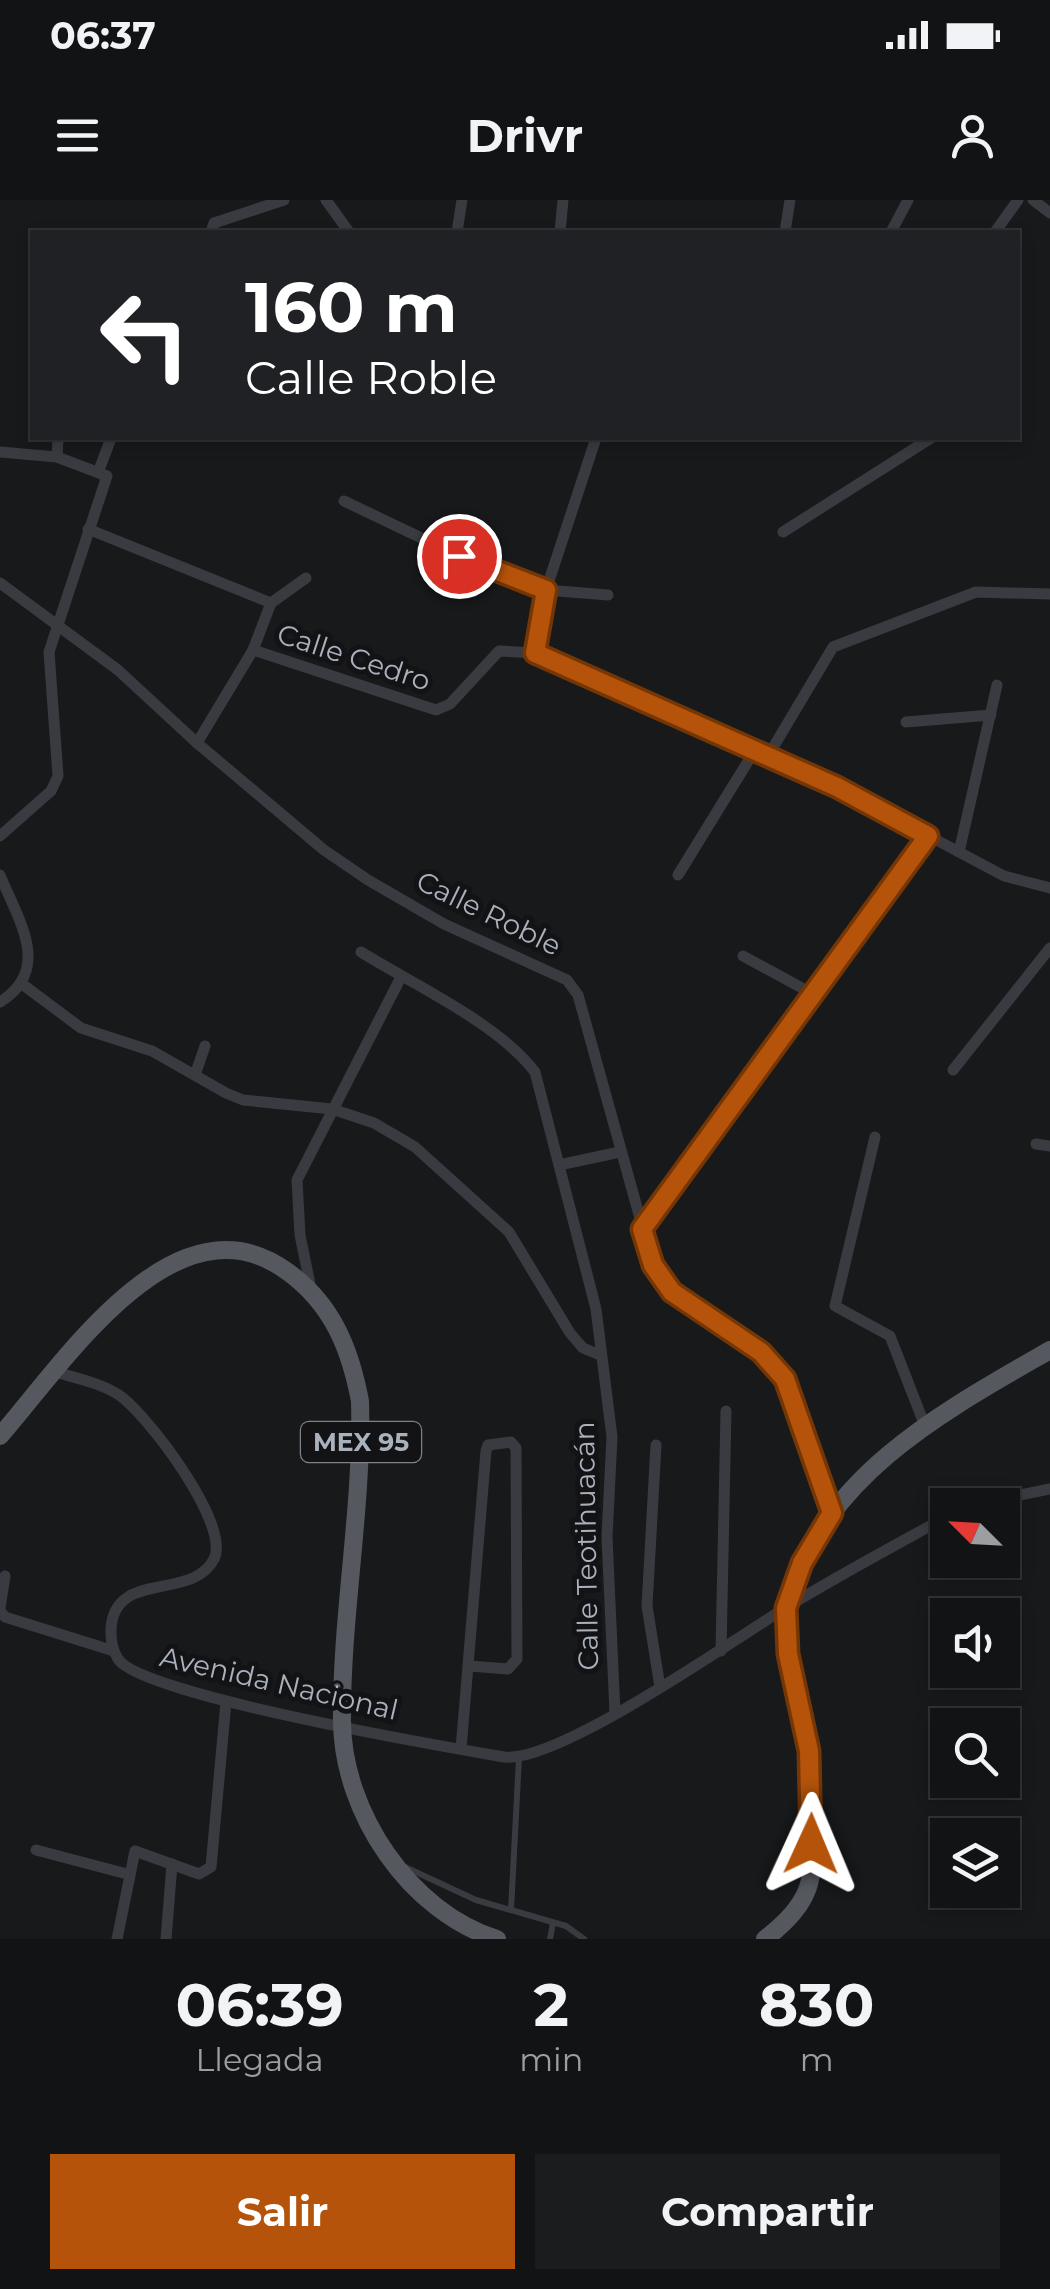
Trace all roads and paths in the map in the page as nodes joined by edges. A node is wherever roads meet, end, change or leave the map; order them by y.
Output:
1 (284, 200) edge
2 (326, 200) edge
3 (462, 200) edge
4 (563, 200) edge
5 (790, 200) edge
6 (908, 200) edge
7 (1018, 200) edge
8 (1033, 200) edge
9 (1050, 214) edge
10 (212, 230) edge
11 (348, 230) edge
12 (457, 230) edge
13 (560, 230) edge
14 (785, 230) edge
15 (893, 230) edge
16 (996, 230) edge
17 (58, 440) edge
18 (111, 440) edge
19 (595, 440) edge
20 (928, 440) edge
21 (0, 452) edge
22 (57, 458) junction
23 (103, 473) junction
24 (344, 500) dead end
25 (88, 529) junction
26 (783, 532) dead end
27 (306, 578) dead end
28 (0, 583) edge
29 (546, 590) junction
30 (1050, 594) edge
31 (608, 595) dead end
32 (272, 603) junction
33 (54, 627) junction
34 (253, 650) junction
35 (535, 653) junction
36 (997, 685) dead end
37 (991, 715) junction
38 (906, 722) dead end
39 (197, 743) junction
40 (761, 753) junction
41 (0, 836) edge
42 (928, 836) junction
43 (959, 852) junction
44 (0, 874) edge
45 (678, 875) dead end
46 (1050, 888) edge
47 (1050, 948) edge
48 (361, 952) dead end
49 (742, 956) dead end
50 (401, 977) junction
51 (22, 984) junction
52 (813, 994) junction
53 (0, 1002) edge
54 (205, 1046) dead end
55 (953, 1070) dead end
56 (195, 1075) junction
57 (332, 1109) junction
58 (875, 1137) dead end
59 (1036, 1144) dead end
60 (1050, 1146) edge
61 (620, 1152) junction
62 (559, 1165) junction
63 (642, 1229) junction
64 (311, 1289) junction
65 (1050, 1350) edge
66 (600, 1356) junction
67 (55, 1372) junction
68 (726, 1410) dead end
69 (3, 1426) edge
70 (925, 1426) junction
71 (656, 1445) dead end
72 (1050, 1489) edge
73 (1020, 1495) edge
74 (832, 1513) junction
75 (930, 1526) edge
76 (5, 1576) dead end
77 (786, 1608) junction
78 (0, 1609) edge
79 (721, 1650) junction
80 (114, 1652) junction
81 (470, 1666) junction
82 (660, 1687) junction
83 (226, 1702) junction
84 (615, 1713) junction
85 (342, 1724) junction
86 (461, 1749) junction
87 (520, 1758) junction
88 (36, 1850) dead end
89 (393, 1861) junction
90 (172, 1864) junction
91 (127, 1874) junction
92 (511, 1910) junction
93 (552, 1923) junction
94 (117, 1939) edge
95 (166, 1939) edge
96 (498, 1939) edge
97 (550, 1939) edge
98 (584, 1939) edge
99 (765, 1939) edge

1 - 10 street
2 - 11 street
3 - 12 street
4 - 13 street
5 - 14 street
6 - 15 street
7 - 16 street
8 - 9 street
17 - 22 street
18 - 23 street
19 - 29 street
20 - 26 street
21 - 22 street
22 - 23 street
23 - 25 street
24 - 29 street
25 - 32 street
25 - 33 street
27 - 32 street
28 - 33 street, Calle Roble
29 - 31 street
29 - 35 street
30 - 40 street
32 - 34 street
33 - 39 street, Calle Roble
33 - 41 street
34 - 35 street, Calle Cedro
34 - 39 street
35 - 40 street
36 - 37 street
37 - 38 street
37 - 43 street
39 - 61 street, Calle Roble
40 - 42 street
40 - 45 street
42 - 43 street
42 - 52 street
43 - 46 street
44 - 51 street
47 - 55 street
48 - 50 street, Calle Teotihuacán
49 - 52 street
50 - 57 street
50 - 62 street, Calle Teotihuacán
51 - 53 street
51 - 56 street
52 - 63 street
54 - 56 street
56 - 57 street
57 - 64 street
57 - 66 street
58 - 70 street
59 - 60 street
61 - 62 street
61 - 63 street, Calle Roble
62 - 66 street, Calle Teotihuacán
63 - 74 street, Calle Roble
64 - 67 main road, MEX 95
64 - 85 main road, MEX 95
65 - 70 main road
66 - 84 street, Calle Teotihuacán
67 - 69 main road, MEX 95
67 - 80 street
68 - 79 street
70 - 74 main road
71 - 82 street
72 - 73 street
74 - 77 main road
75 - 77 street
76 - 78 street
77 - 79 street
77 - 99 main road
78 - 80 street, Avenida Nacional
79 - 82 street
80 - 83 street, Avenida Nacional
81 - 81 street
81 - 86 street
82 - 84 street
83 - 85 street, Avenida Nacional
83 - 90 street
84 - 87 street
85 - 86 street, Avenida Nacional
85 - 89 main road, MEX 95
86 - 87 street, Avenida Nacional
87 - 92 lane
88 - 91 street
89 - 92 lane
89 - 96 main road, MEX 95
90 - 91 street
90 - 95 street
91 - 94 street
92 - 93 lane
93 - 97 lane
93 - 98 lane

